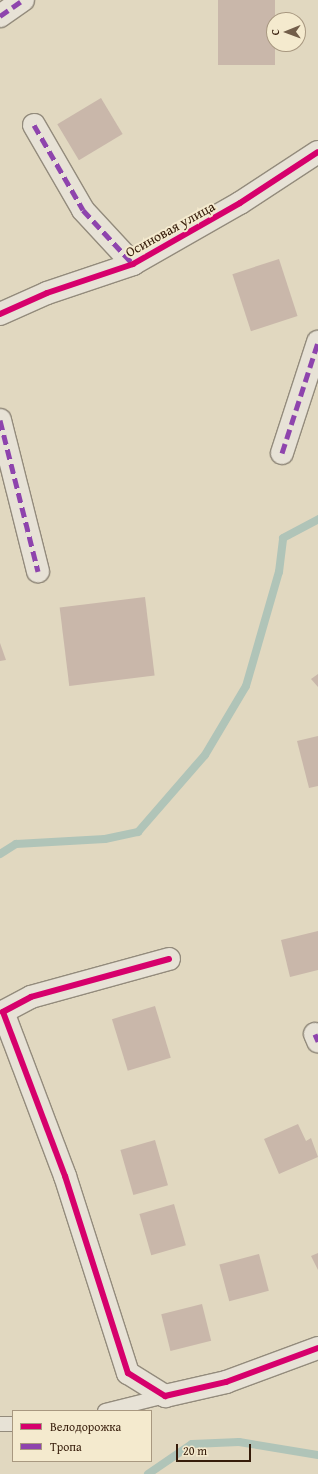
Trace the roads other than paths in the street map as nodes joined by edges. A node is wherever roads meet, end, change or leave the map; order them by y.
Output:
1 (23, 0) edge
2 (0, 16) edge
3 (34, 125) dead end
4 (318, 152) edge
5 (133, 264) junction
6 (0, 314) edge
7 (318, 342) edge
8 (0, 420) edge
9 (282, 453) dead end
10 (38, 571) dead end
11 (169, 959) dead end
12 (1, 1009) edge
13 (318, 1348) edge
14 (165, 1396) junction
15 (109, 1410) edge
16 (0, 1424) edge
17 (12, 1424) edge

1 - 2 street
3 - 5 street
4 - 5 street, Осиновая улица
5 - 6 street, Осиновая улица
7 - 9 street
8 - 10 street
11 - 12 street
12 - 14 street
13 - 14 street
14 - 15 lane
16 - 17 lane

